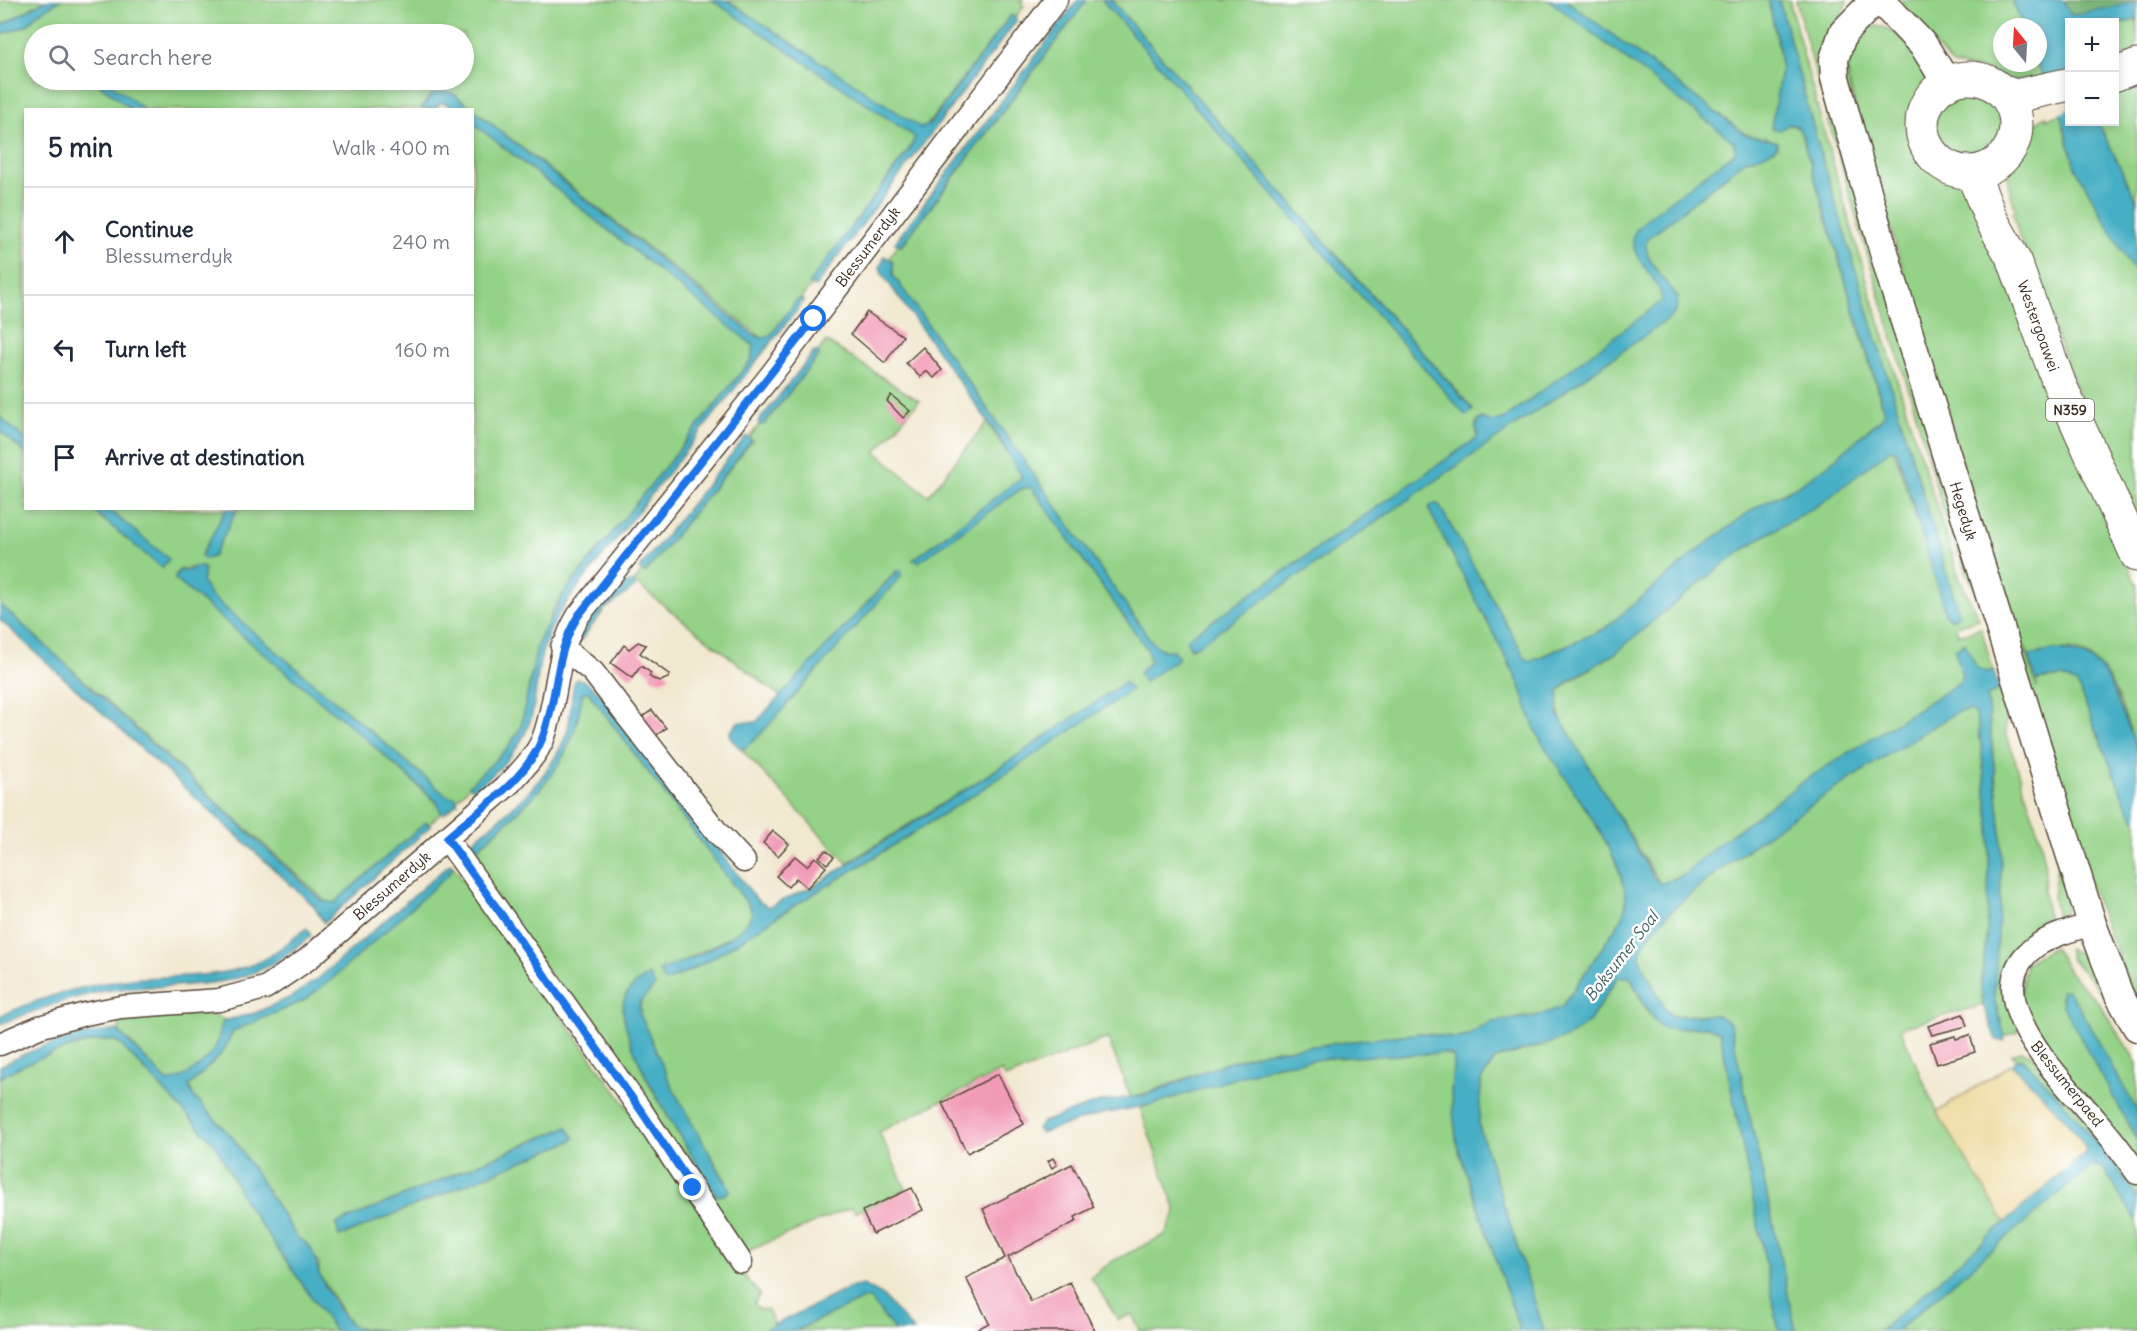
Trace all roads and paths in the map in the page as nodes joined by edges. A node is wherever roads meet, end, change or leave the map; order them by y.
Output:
1 (1056, 0) edge
2 (1875, 0) edge
3 (1881, 0) edge
4 (2137, 66) edge
5 (2119, 73) edge
6 (1947, 83) junction
7 (2065, 88) edge
8 (2004, 92) junction
9 (2050, 99) edge
10 (2016, 127) junction
11 (2001, 160) junction
12 (1967, 172) junction
13 (2014, 260) junction
14 (2137, 555) edge
15 (562, 647) junction
16 (447, 838) junction
17 (744, 861) dead end
18 (2092, 924) junction
19 (2137, 1027) edge
20 (0, 1044) edge
21 (2137, 1173) edge
22 (741, 1262) dead end

1 - 15 street, Blessumerdyk
2 - 18 main road, Hegedyk
3 - 6 main road
4 - 5 highway
6 - 8 highway
6 - 12 highway
7 - 9 highway
8 - 9 highway
8 - 10 highway
9 - 10 highway
10 - 11 highway
11 - 12 highway
11 - 13 highway, Westergoawei / N359
12 - 13 highway, Westergoawei / N359
13 - 14 highway, Westergoawei / N359
15 - 16 street, Blessumerdyk
15 - 17 street
16 - 20 street, Blessumerdyk
16 - 22 street
18 - 19 main road, Hegedyk
18 - 21 street, Blessumerpaed

